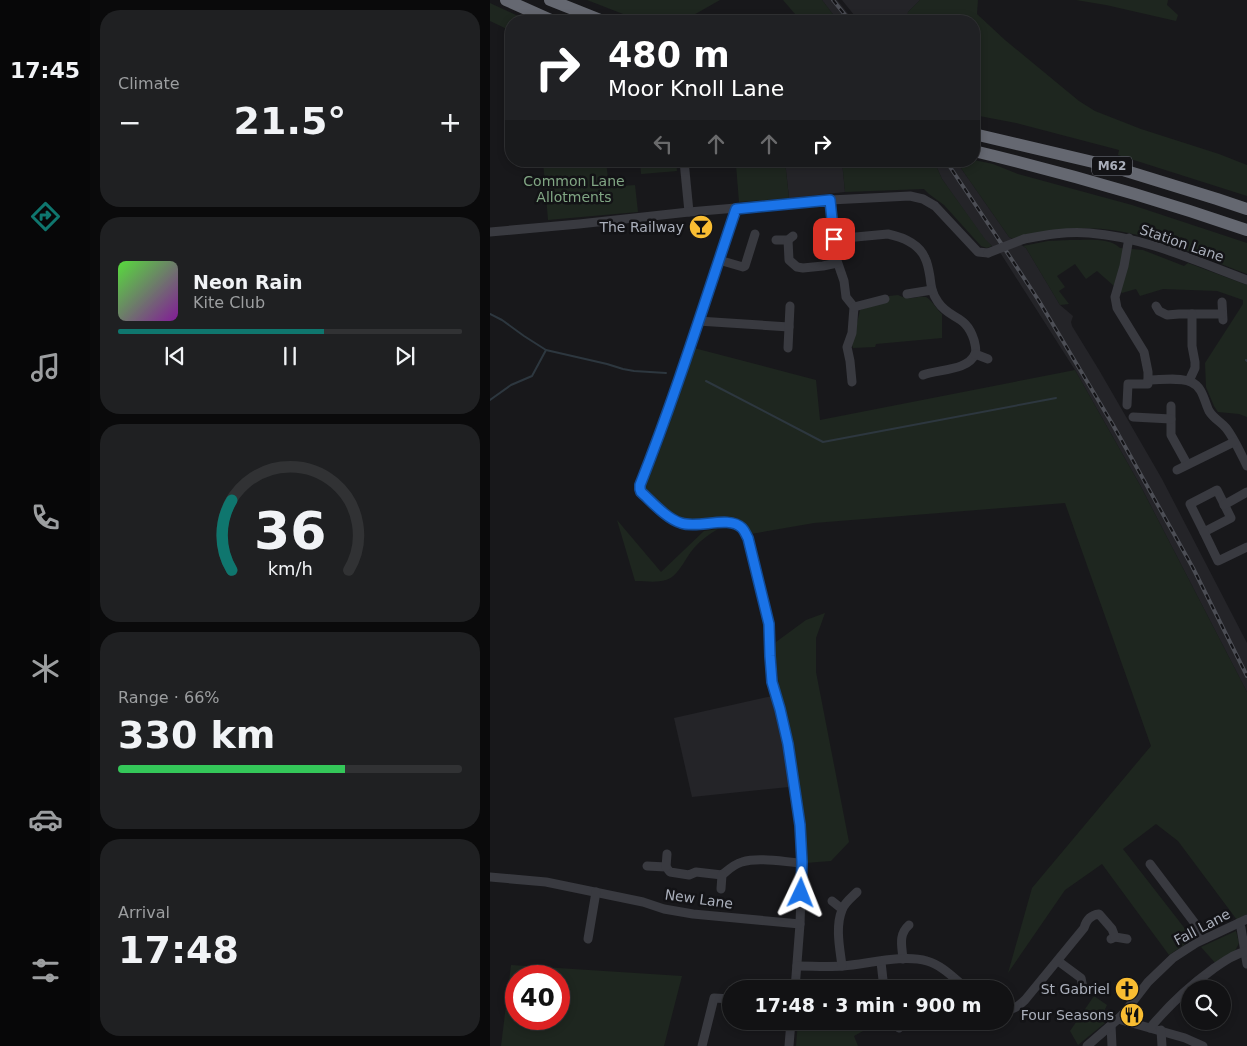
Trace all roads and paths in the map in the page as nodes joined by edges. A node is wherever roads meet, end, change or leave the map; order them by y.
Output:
1 (506, 0) edge
2 (550, 0) edge
3 (540, 15) edge
4 (588, 15) edge
5 (980, 135) edge
6 (980, 152) edge
7 (685, 167) edge
8 (830, 200) junction
9 (736, 209) junction
10 (1247, 209) edge
11 (689, 212) junction
12 (1247, 230) edge
13 (490, 232) edge
14 (755, 234) dead end
15 (1129, 238) junction
16 (834, 239) junction
17 (776, 240) dead end
18 (719, 260) junction
19 (837, 263) junction
20 (1247, 280) edge
21 (932, 290) junction
22 (907, 294) dead end
23 (885, 299) dead end
24 (1222, 302) dead end
25 (790, 306) dead end
26 (1155, 306) dead end
27 (854, 307) junction
28 (1192, 314) junction
29 (698, 322) junction
30 (789, 327) junction
31 (788, 348) dead end
32 (975, 354) junction
33 (988, 359) dead end
34 (923, 375) dead end
35 (852, 382) dead end
36 (1148, 382) junction
37 (1189, 382) junction
38 (1127, 405) dead end
39 (1171, 406) dead end
40 (1133, 417) dead end
41 (1171, 418) junction
42 (1234, 442) junction
43 (1187, 464) junction
44 (1247, 466) edge
45 (1177, 470) dead end
46 (1247, 492) edge
47 (1224, 505) junction
48 (1204, 532) junction
49 (1246, 551) edge
50 (667, 854) dead end
51 (802, 862) junction
52 (1150, 864) dead end
53 (647, 866) dead end
54 (666, 867) junction
55 (722, 874) junction
56 (490, 877) edge
57 (722, 888) dead end
58 (596, 892) junction
59 (857, 892) dead end
60 (832, 901) dead end
61 (842, 908) junction
62 (1243, 921) edge
63 (800, 924) junction
64 (909, 924) dead end
65 (1206, 938) junction
66 (588, 939) dead end
67 (1127, 939) dead end
68 (1246, 951) edge
69 (903, 959) junction
70 (1058, 961) junction
71 (881, 962) junction
72 (1247, 964) edge
73 (797, 966) junction
74 (842, 966) junction
75 (1089, 972) dead end
76 (1081, 978) junction
77 (955, 979) edge
78 (796, 980) edge
79 (883, 980) edge
80 (1083, 988) dead end
81 (722, 998) edge
82 (1014, 1008) edge
83 (1115, 1022) junction
84 (1150, 1028) junction
85 (791, 1030) edge
86 (1161, 1030) junction
87 (1185, 1042) edge
88 (702, 1046) edge
89 (790, 1046) edge
90 (1087, 1046) edge
91 (1112, 1046) edge
92 (1162, 1046) edge
93 (1203, 1046) edge

1 - 3 highway
2 - 4 highway
5 - 10 highway, M62
6 - 12 highway, M62
7 - 11 street
8 - 9 street
8 - 15 street, Station Lane, bridge
8 - 16 street
9 - 11 street
9 - 18 street
11 - 13 street
14 - 18 street
15 - 20 street, Station Lane
15 - 36 street
16 - 19 street
16 - 21 street
17 - 19 street
18 - 29 street
19 - 27 street
21 - 22 street
21 - 32 street
23 - 27 street
24 - 28 street
25 - 30 street
26 - 28 street
27 - 35 street
28 - 37 street
29 - 30 street
29 - 51 street
30 - 31 street
32 - 33 street
32 - 34 street
36 - 37 street
36 - 38 street
37 - 42 street
39 - 41 street
40 - 41 street
41 - 43 street
42 - 43 street
42 - 44 street
43 - 45 street
46 - 47 street
47 - 48 street
47 - 48 street
48 - 49 street
50 - 54 street
51 - 55 street
51 - 63 street
52 - 65 street
53 - 54 street
54 - 55 street
55 - 57 street
56 - 58 street, New Lane
58 - 63 street, New Lane
58 - 66 street
59 - 61 street
60 - 61 street
61 - 74 street
62 - 65 street, Fall Lane
62 - 68 street
63 - 73 street
64 - 69 street
65 - 83 street, Fall Lane
67 - 70 street
68 - 72 street
68 - 84 street
69 - 71 street
69 - 77 street
70 - 76 street
70 - 82 street
71 - 74 street
71 - 79 street
73 - 74 street
73 - 78 street
75 - 76 street
76 - 80 street
81 - 88 street
83 - 84 street
83 - 90 street, Fall Lane
83 - 91 street
84 - 86 street
85 - 89 street
86 - 87 street
86 - 92 street
87 - 93 street

